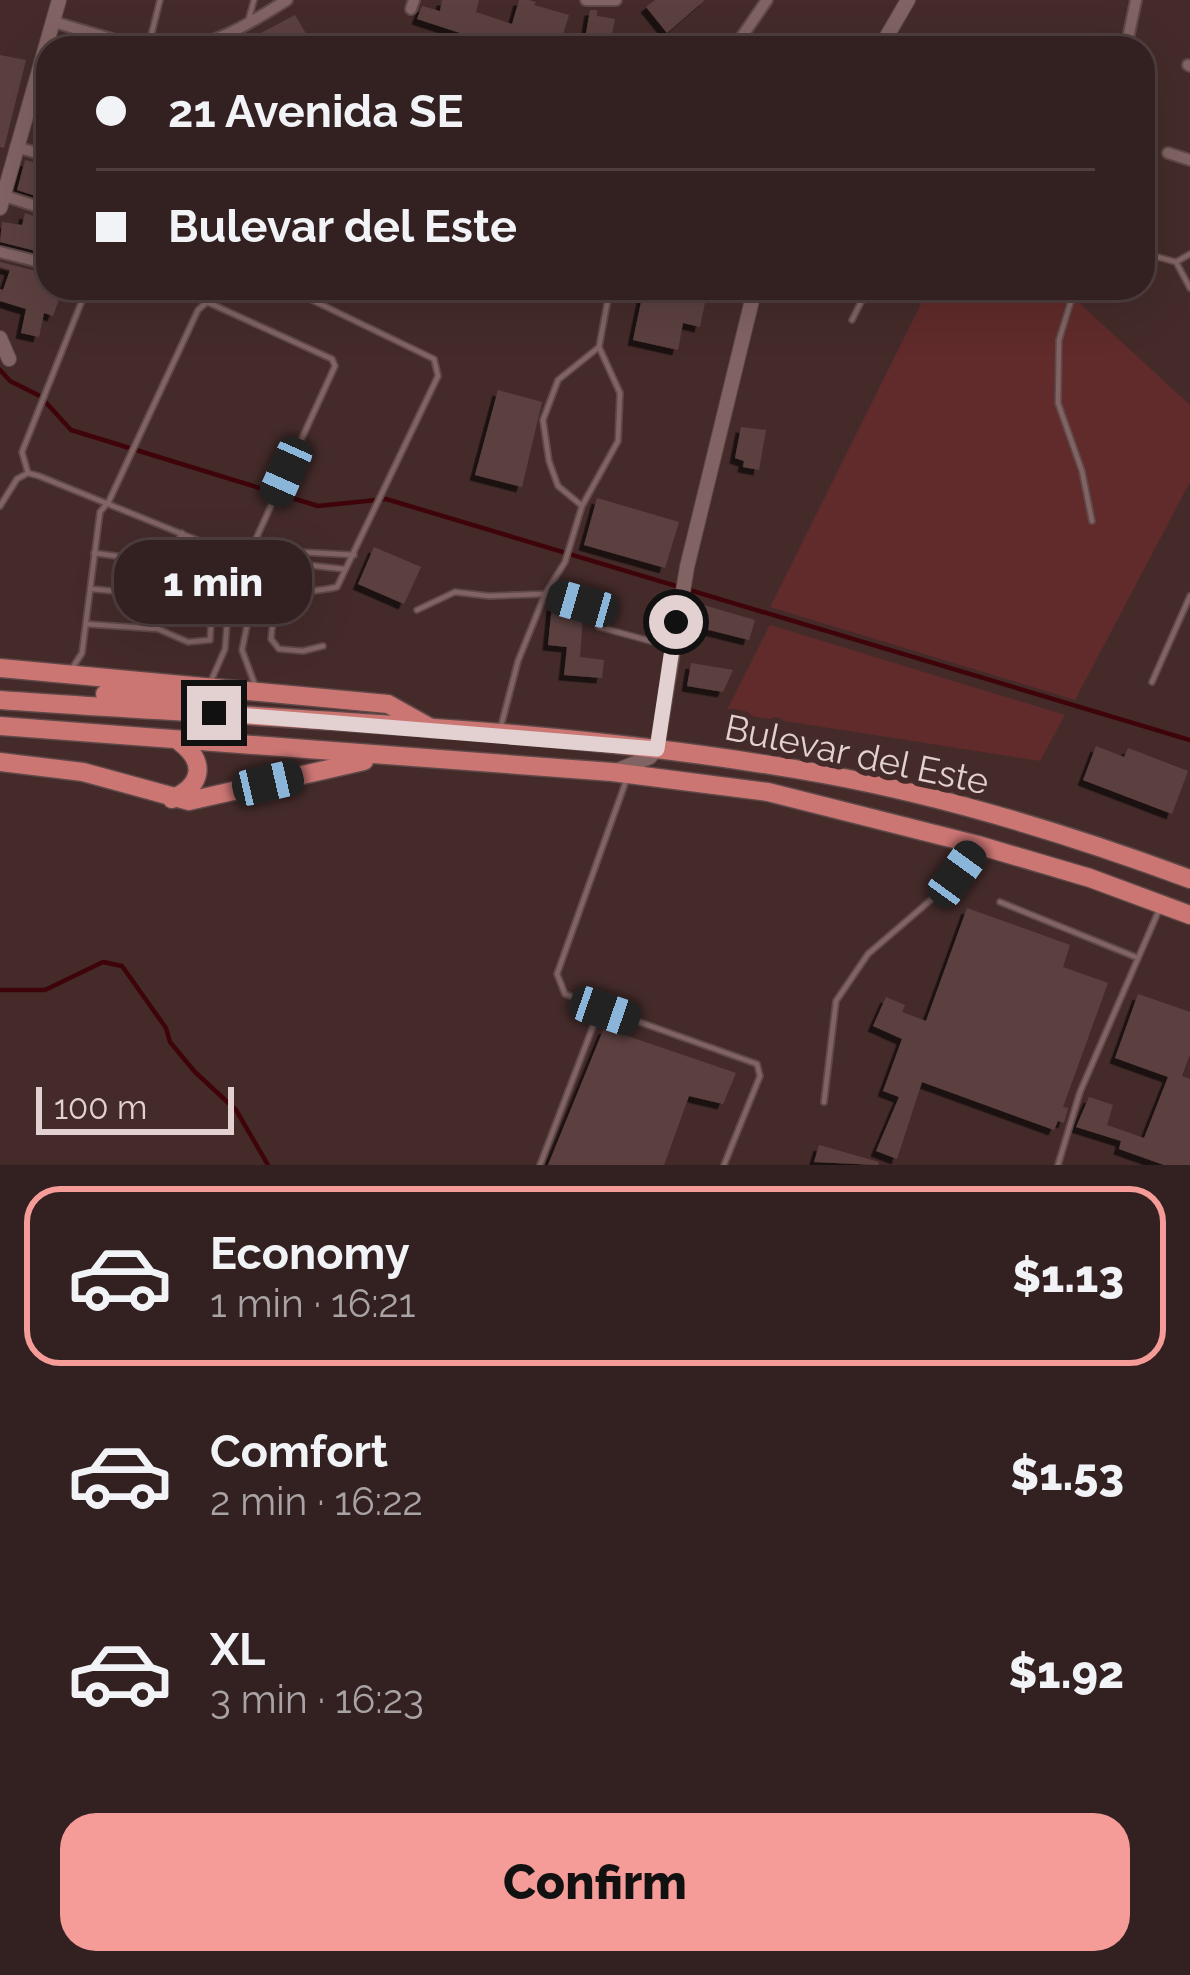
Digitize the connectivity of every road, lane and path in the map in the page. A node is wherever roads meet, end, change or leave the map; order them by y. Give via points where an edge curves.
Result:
1 (59, 0) edge
2 (160, 0) edge
3 (254, 0) edge
4 (287, 0) edge
5 (586, 0) edge
6 (616, 0) edge
7 (767, 0) edge
8 (908, 0) edge
9 (1136, 0) edge
10 (54, 22) junction
11 (247, 24) junction
12 (50, 36) edge
13 (103, 36) edge
14 (149, 36) edge
15 (217, 36) edge
16 (742, 36) edge
17 (887, 36) edge
18 (1128, 36) edge
19 (36, 83) edge
20 (32, 96) junction
21 (36, 98) edge
22 (16, 147) junction
23 (36, 153) edge
24 (1168, 153) dead end
25 (1190, 160) edge
26 (1, 202) edge
27 (36, 207) edge
28 (0, 252) edge
29 (1190, 254) edge
30 (1155, 256) edge
31 (36, 262) edge
32 (1176, 262) junction
33 (1190, 288) edge
34 (82, 300) edge
35 (312, 300) edge
36 (608, 300) edge
37 (752, 300) edge
38 (862, 300) edge
39 (1071, 300) edge
40 (852, 320) dead end
41 (599, 347) junction
42 (28, 473) junction
43 (109, 501) junction
44 (0, 506) edge
45 (582, 506) junction
46 (1092, 521) dead end
47 (182, 533) junction
48 (254, 543) junction
49 (263, 550) junction
50 (93, 553) junction
51 (229, 553) junction
52 (354, 555) junction
53 (168, 563) junction
54 (265, 568) junction
55 (344, 569) junction
56 (231, 571) junction
57 (257, 577) junction
58 (89, 588) junction
59 (545, 594) junction
60 (158, 595) junction
61 (1190, 596) edge
62 (417, 610) dead end
63 (86, 624) junction
64 (158, 628) junction
65 (323, 646) dead end
66 (672, 647) junction
67 (0, 668) edge
68 (68, 674) junction
69 (1152, 682) dead end
70 (206, 688) junction
71 (259, 690) junction
72 (6, 700) edge
73 (47, 703) junction
74 (317, 722) junction
75 (5, 726) edge
76 (435, 730) junction
77 (498, 736) junction
78 (137, 738) junction
79 (179, 741) junction
80 (657, 749) junction
81 (388, 756) junction
82 (0, 762) edge
83 (621, 773) junction
84 (172, 799) junction
85 (978, 845) junction
86 (1190, 879) edge
87 (1000, 902) dead end
88 (1162, 904) junction
89 (1190, 915) edge
90 (1138, 958) junction
91 (600, 1008) junction
92 (824, 1102) dead end
93 (540, 1165) edge
94 (724, 1165) edge
95 (1058, 1165) edge

1 - 10 street
2 - 14 lane
3 - 11 lane
4 - 11 street
5 - 6 street
7 - 16 street
8 - 17 street
9 - 18 street
10 - 12 street
10 - 13 street
11 - 15 street
19 - 20 street
20 - 21 street
20 - 22 street
22 - 23 street
22 - 26 street
24 - 25 street
26 - 27 street
28 - 31 street
29 - 32 lane
30 - 32 lane
32 - 33 lane
34 - 42 lane via 22,452
35 - 52 lane via 434,358 438,368
36 - 41 lane
37 - 66 street
38 - 40 lane
39 - 46 lane via 1059,340 1058,403
41 - 45 lane via 620,393 618,441
41 - 45 lane via 558,380 542,420 558,486
42 - 43 lane
42 - 44 lane
43 - 47 lane
43 - 48 lane via 198,310 215,304 334,366
43 - 50 lane
45 - 59 lane via 565,562
47 - 51 lane
47 - 53 lane
48 - 49 lane
48 - 51 lane
49 - 52 lane
49 - 54 lane
50 - 53 lane
50 - 58 lane
51 - 56 lane
52 - 55 lane
53 - 60 lane
53 - 64 lane via 214,576 213,626 210,640 188,642
54 - 55 lane
54 - 57 lane
55 - 65 lane via 337,587 286,594 273,618 279,649
56 - 57 lane
56 - 70 lane via 225,649
57 - 71 lane via 242,650
58 - 60 lane
58 - 63 lane
59 - 62 lane via 455,592
59 - 66 lane via 582,604 598,626
59 - 77 lane
60 - 64 lane
61 - 69 lane
63 - 64 lane
63 - 68 lane via 82,653
66 - 80 street
67 - 68 highway
68 - 70 highway
70 - 71 highway
70 - 73 highway via 183,698 60,692
71 - 76 highway via 388,704
72 - 73 highway, Bulevar del Este
73 - 74 highway, Bulevar del Este
74 - 76 highway, Bulevar del Este
74 - 78 highway via 151,719
75 - 78 highway, Bulevar del Este
76 - 77 highway, Bulevar del Este
77 - 80 highway, Bulevar del Este
78 - 79 highway, Bulevar del Este
79 - 81 highway, Bulevar del Este
79 - 84 highway via 200,770
80 - 83 street
80 - 86 highway, Bulevar del Este via 957,804
81 - 83 highway, Bulevar del Este
81 - 84 highway
82 - 84 highway via 83,772
83 - 85 highway, Bulevar del Este via 769,792
83 - 91 lane via 557,974 565,994
85 - 88 highway, Bulevar del Este
85 - 92 lane via 947,886 868,953 836,1001
87 - 90 lane
88 - 89 highway, Bulevar del Este
88 - 90 lane
90 - 95 lane
91 - 93 lane
91 - 94 lane via 757,1064 760,1076

